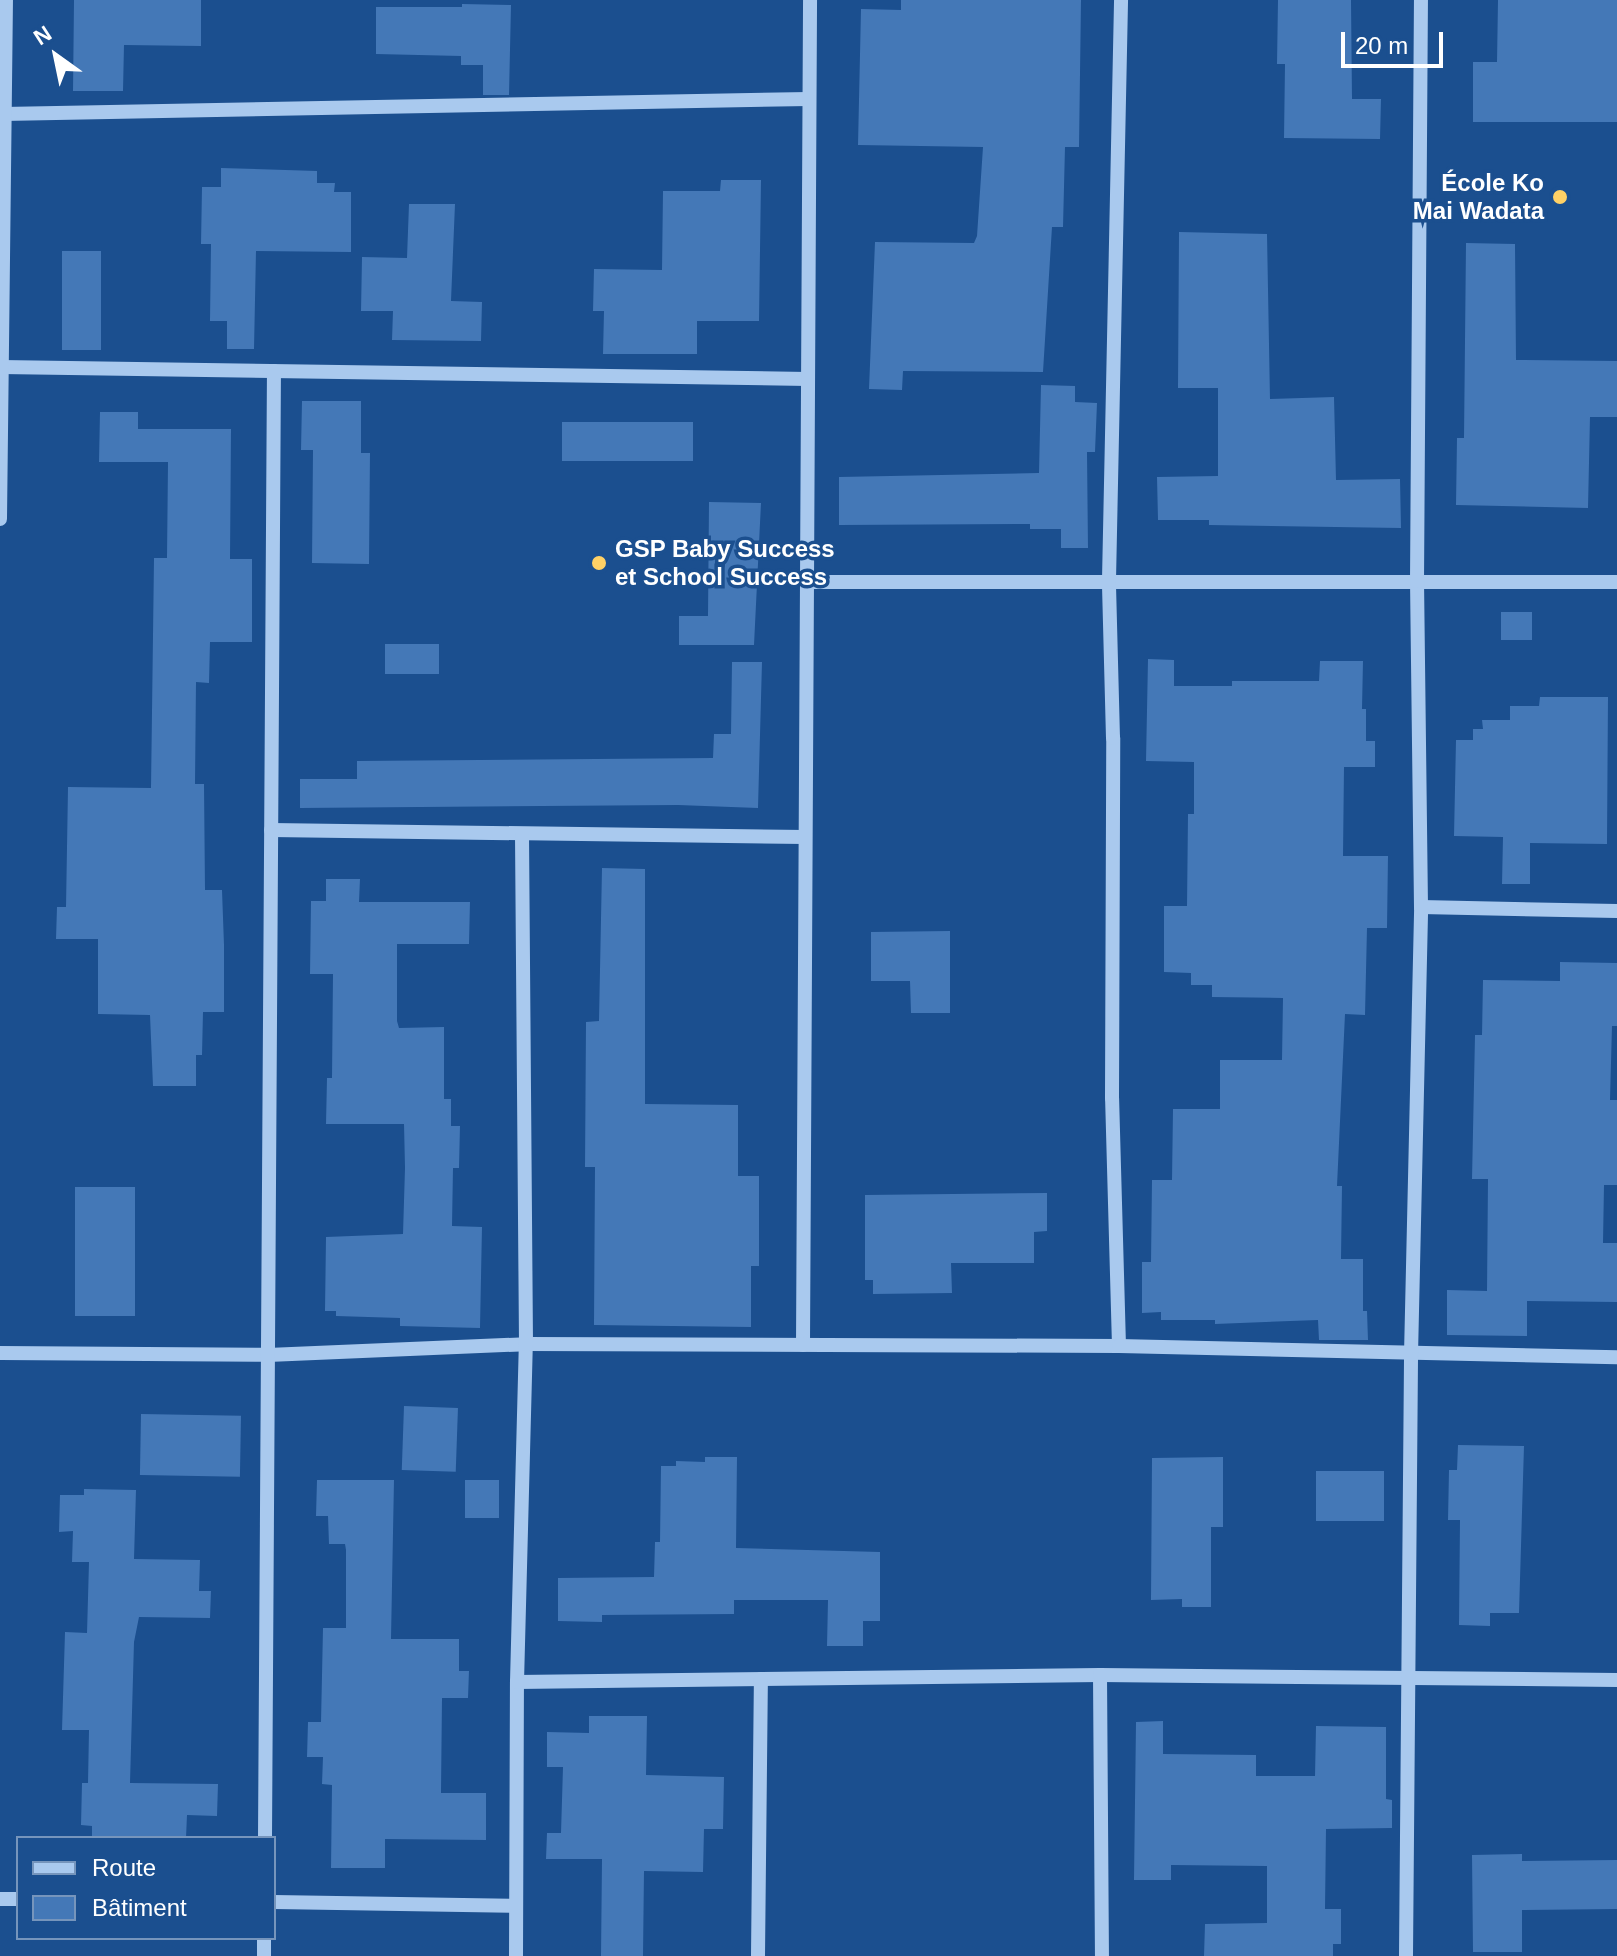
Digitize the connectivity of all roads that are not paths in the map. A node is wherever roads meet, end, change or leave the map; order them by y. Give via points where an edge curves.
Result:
1 (6, 0) edge
2 (810, 0) edge
3 (1121, 0) edge
4 (1421, 0) edge
5 (809, 99) junction
6 (3, 114) junction
7 (1, 367) edge
8 (274, 371) junction
9 (808, 379) junction
10 (0, 519) edge
11 (1109, 580) junction
12 (1417, 581) junction
13 (807, 582) junction
14 (1617, 582) edge
15 (271, 830) junction
16 (522, 836) junction
17 (805, 837) junction
18 (1421, 907) junction
19 (1617, 911) edge
20 (526, 1344) junction
21 (803, 1345) junction
22 (1119, 1346) junction
23 (0, 1353) edge
24 (268, 1355) junction
25 (1411, 1355) junction
26 (1617, 1357) edge
27 (1100, 1675) junction
28 (761, 1679) junction
29 (1409, 1679) junction
30 (1617, 1680) edge
31 (517, 1682) junction
32 (265, 1836) edge
33 (276, 1902) edge
34 (516, 1906) junction
35 (516, 1956) edge
36 (758, 1956) edge
37 (1102, 1956) edge
38 (1406, 1956) edge

1 - 6 street
2 - 5 street
3 - 11 street
4 - 12 street
5 - 6 street
5 - 9 street
6 - 7 street
7 - 8 street
7 - 10 street
8 - 9 street
8 - 15 street
9 - 13 street
11 - 12 street
11 - 13 street
11 - 22 street
12 - 14 street
12 - 18 street
13 - 17 street
15 - 16 street
15 - 24 street
16 - 17 street
16 - 20 street
17 - 21 street
18 - 19 street
18 - 25 street
20 - 21 street
20 - 24 street
20 - 31 street
21 - 22 street
22 - 25 street
23 - 24 street
24 - 32 street
25 - 26 street
25 - 29 street
27 - 28 street
27 - 29 street
27 - 37 street
28 - 31 street
28 - 36 street
29 - 30 street
29 - 38 street
31 - 34 street
33 - 34 street
34 - 35 street

